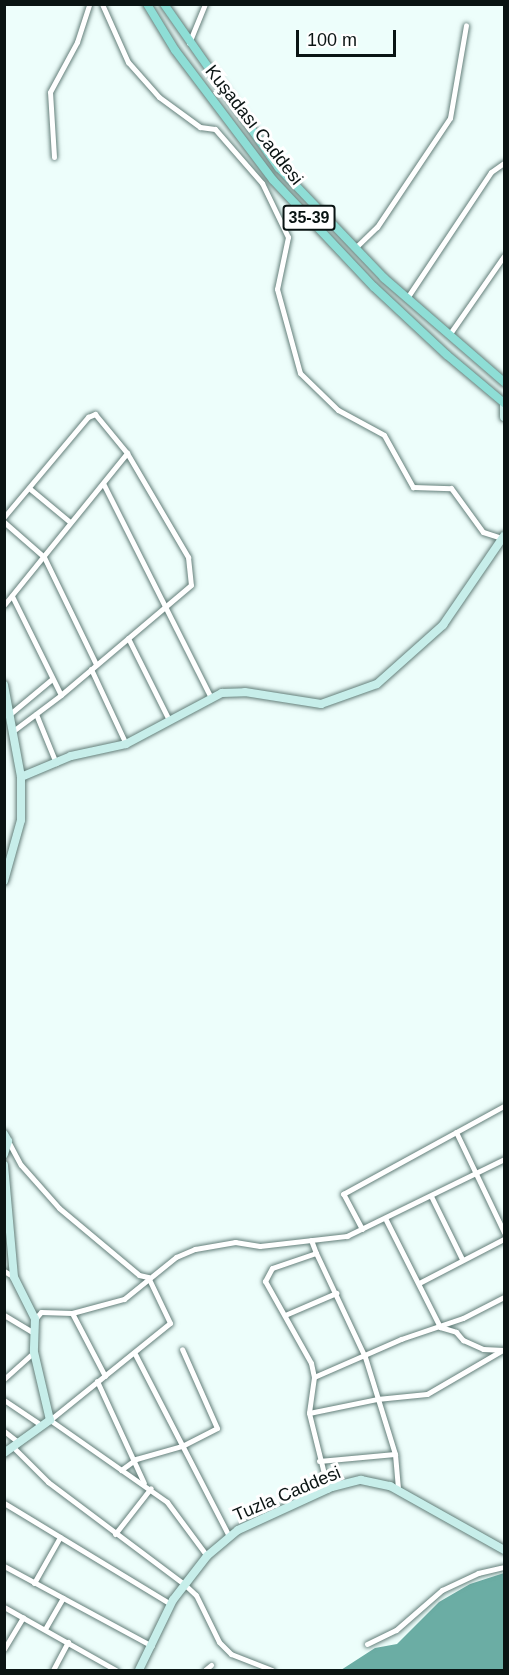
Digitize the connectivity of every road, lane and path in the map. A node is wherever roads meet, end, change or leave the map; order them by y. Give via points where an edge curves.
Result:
1 (88, 4) edge
2 (102, 4) edge
3 (147, 4) edge
4 (164, 4) edge
5 (205, 4) edge
6 (466, 25) dead end
7 (189, 45) junction
8 (54, 157) dead end
9 (504, 163) edge
10 (355, 248) junction
11 (504, 256) edge
12 (407, 298) junction
13 (449, 335) junction
14 (504, 382) edge
15 (504, 404) edge
16 (504, 417) edge
17 (127, 453) junction
18 (104, 485) junction
19 (29, 488) junction
20 (4, 520) edge
21 (70, 522) junction
22 (503, 537) edge
23 (44, 557) junction
24 (12, 596) junction
25 (4, 604) edge
26 (165, 607) junction
27 (128, 638) junction
28 (93, 667) junction
29 (52, 679) junction
30 (4, 685) edge
31 (61, 695) junction
32 (211, 698) junction
33 (10, 714) junction
34 (36, 714) junction
35 (169, 720) junction
36 (13, 731) junction
37 (126, 744) junction
38 (57, 763) junction
39 (21, 777) junction
40 (4, 881) edge
41 (504, 1106) edge
42 (456, 1132) junction
43 (6, 1138) edge
44 (4, 1154) edge
45 (504, 1159) edge
46 (4, 1165) edge
47 (475, 1174) junction
48 (431, 1197) junction
49 (6, 1214) edge
50 (386, 1220) junction
51 (362, 1229) junction
52 (504, 1232) edge
53 (504, 1239) edge
54 (311, 1240) junction
55 (316, 1253) junction
56 (462, 1259) junction
57 (4, 1271) edge
58 (14, 1277) junction
59 (148, 1277) junction
60 (419, 1283) junction
61 (336, 1293) junction
62 (504, 1297) edge
63 (72, 1313) junction
64 (4, 1315) edge
65 (285, 1315) junction
66 (35, 1319) junction
67 (440, 1327) junction
68 (32, 1332) junction
69 (182, 1349) dead end
70 (503, 1351) edge
71 (34, 1352) junction
72 (135, 1354) junction
73 (365, 1357) junction
74 (105, 1376) junction
75 (314, 1377) junction
76 (4, 1379) edge
77 (97, 1381) junction
78 (377, 1399) junction
79 (4, 1400) edge
80 (309, 1413) junction
81 (50, 1420) junction
82 (41, 1425) junction
83 (4, 1431) edge
84 (15, 1444) junction
85 (182, 1446) junction
86 (4, 1453) edge
87 (395, 1454) junction
88 (136, 1459) junction
89 (319, 1461) junction
90 (121, 1470) junction
91 (144, 1483) junction
92 (151, 1488) junction
93 (398, 1489) junction
94 (328, 1490) junction
95 (4, 1503) edge
96 (115, 1534) junction
97 (229, 1536) junction
98 (60, 1537) junction
99 (504, 1550) edge
100 (207, 1556) junction
101 (4, 1566) edge
102 (504, 1567) edge
103 (34, 1583) junction
104 (184, 1584) junction
105 (63, 1598) junction
106 (171, 1604) junction
107 (4, 1607) edge
108 (23, 1617) junction
109 (45, 1629) junction
110 (68, 1642) junction
111 (367, 1644) dead end
112 (152, 1646) junction
113 (4, 1649) edge
114 (212, 1665) dead end
115 (53, 1671) edge
116 (116, 1671) edge
117 (139, 1671) edge
118 (205, 1671) edge
119 (272, 1671) edge

1 - 8 street via 77,42 50,93
2 - 22 street via 128,62 159,97 200,127 215,129 262,183 288,237 277,289 300,374 338,410 384,435 413,487 451,488 483,532
3 - 15 main road, Kuşadası Caddesi / 35-39 via 175,50 273,180 374,287
4 - 7 main road, Kuşadası Caddesi / 35-39
5 - 7 street
6 - 10 street via 450,118 377,227
7 - 10 main road, Kuşadası Caddesi / 35-39 via 279,168
9 - 12 street via 491,172
10 - 12 main road, Kuşadası Caddesi / 35-39
11 - 13 street
12 - 13 main road, Kuşadası Caddesi / 35-39
13 - 14 main road, Kuşadası Caddesi / 35-39
15 - 16 street
17 - 18 street
17 - 19 street via 101,417 92,414
17 - 26 street via 188,557 194,580
18 - 21 street
18 - 26 street
19 - 20 street
19 - 21 street
20 - 23 street
21 - 23 street
22 - 32 street via 443,625 377,684 321,704 245,692
23 - 24 street
23 - 28 street
24 - 25 street
24 - 29 street
26 - 27 street
26 - 32 street
27 - 28 street
27 - 35 street
28 - 31 street
28 - 37 street
29 - 31 street
29 - 33 street
30 - 33 street
31 - 34 street
32 - 35 street
33 - 36 street
34 - 36 street
34 - 38 street
35 - 37 street
36 - 39 street
37 - 38 street
38 - 39 street
39 - 40 street via 21,820
41 - 42 street
42 - 47 street
42 - 51 street via 343,1194
43 - 44 street
43 - 59 street via 21,1165 59,1208 139,1275
45 - 47 street
46 - 49 street
47 - 48 street
47 - 52 street
48 - 50 street
48 - 56 street
49 - 58 street
50 - 51 street
50 - 60 street
51 - 54 street via 333,1239
53 - 56 street
54 - 55 street
54 - 59 street via 260,1246 235,1242 195,1250 176,1257
55 - 61 street
55 - 65 street via 272,1268 265,1275 267,1286
56 - 60 street
57 - 58 street
58 - 66 street
59 - 63 street via 124,1299
59 - 72 street via 170,1323
60 - 67 street
61 - 65 street
61 - 73 street
62 - 67 street
63 - 66 street via 41,1312
63 - 74 street
64 - 68 street
65 - 75 street via 311,1363
66 - 68 street
67 - 70 street via 483,1349
67 - 73 street
68 - 71 street
69 - 85 street via 218,1426
70 - 78 street via 427,1394
71 - 76 street
71 - 81 street
72 - 74 street
72 - 85 street
73 - 75 street
73 - 78 street
74 - 77 street
75 - 80 street
77 - 81 street
77 - 88 street
78 - 80 street
78 - 87 street
79 - 82 street
80 - 89 street
81 - 82 street
81 - 90 street
82 - 84 street
83 - 84 street
84 - 86 street
84 - 96 street via 48,1482
85 - 88 street
85 - 97 street
87 - 89 street
87 - 93 street
88 - 90 street
88 - 91 street
89 - 94 street
90 - 91 street
91 - 92 street
92 - 96 street
92 - 100 street via 167,1502
93 - 94 street, Tuzla Caddesi via 361,1480
93 - 99 street, Tuzla Caddesi
94 - 97 street, Tuzla Caddesi
95 - 98 street
96 - 104 street
97 - 100 street, Tuzla Caddesi
98 - 103 street
98 - 106 street
100 - 104 street, Tuzla Caddesi
101 - 103 street
102 - 111 street via 456,1582 422,1604 396,1630
103 - 105 street
104 - 106 street, Tuzla Caddesi
104 - 119 street via 196,1595 219,1642 231,1654
105 - 109 street
105 - 112 street
106 - 112 street, Tuzla Caddesi
107 - 108 street
108 - 109 street
108 - 113 street
109 - 110 street
110 - 115 street
110 - 116 street
112 - 117 street, Tuzla Caddesi
114 - 118 street

